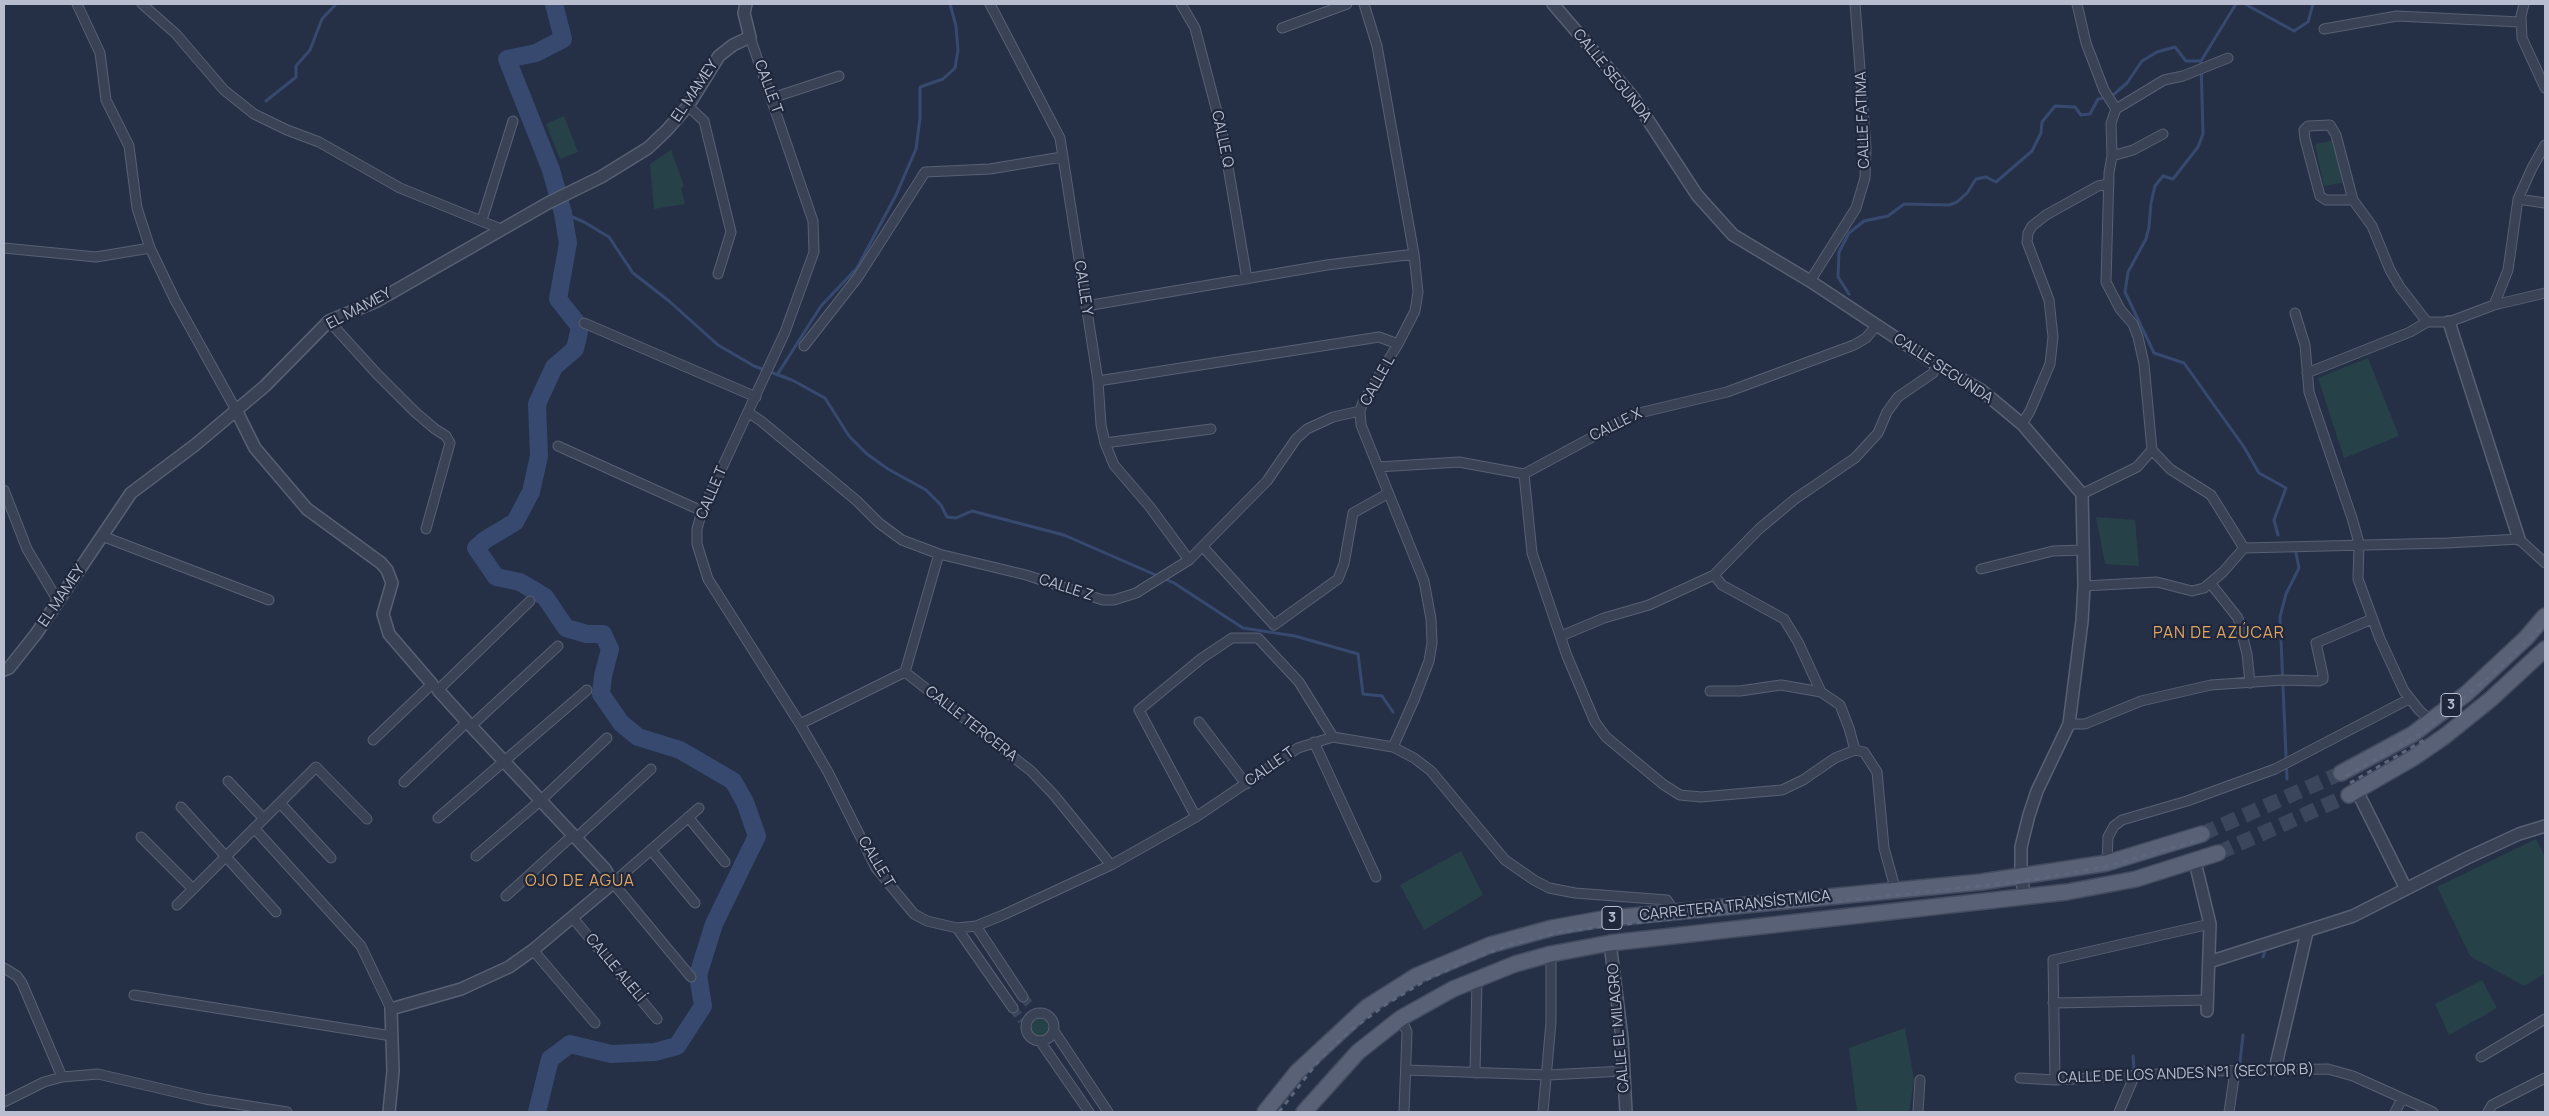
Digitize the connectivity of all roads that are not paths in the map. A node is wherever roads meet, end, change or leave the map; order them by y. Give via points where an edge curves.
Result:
1 (77, 4) edge
2 (142, 4) edge
3 (746, 4) edge
4 (990, 4) edge
5 (1181, 4) edge
6 (1347, 4) edge
7 (1364, 4) edge
8 (1553, 4) edge
9 (1855, 4) edge
10 (2077, 4) edge
11 (2524, 4) edge
12 (2520, 22) junction
13 (1282, 28) dead end
14 (2324, 28) dead end
15 (750, 37) junction
16 (2228, 58) dead end
17 (839, 76) dead end
18 (2545, 88) edge
19 (772, 98) junction
20 (688, 106) junction
21 (2116, 109) junction
22 (513, 120) dead end
23 (2163, 134) dead end
24 (2545, 145) edge
25 (1062, 156) junction
26 (2112, 156) junction
27 (2109, 184) junction
28 (2353, 200) junction
29 (2518, 200) junction
30 (2545, 203) edge
31 (482, 220) junction
32 (501, 229) junction
33 (4, 248) edge
34 (150, 248) junction
35 (1414, 254) junction
36 (718, 274) dead end
37 (1246, 279) junction
38 (1810, 281) junction
39 (2545, 293) edge
40 (2494, 305) junction
41 (1086, 306) junction
42 (2295, 313) dead end
43 (329, 321) junction
44 (2426, 322) junction
45 (2449, 322) junction
46 (584, 323) dead end
47 (1876, 326) junction
48 (1398, 344) junction
49 (804, 346) dead end
50 (1937, 365) junction
51 (2308, 374) junction
52 (1098, 381) junction
53 (756, 397) junction
54 (236, 410) junction
55 (1360, 412) junction
56 (749, 413) junction
57 (2022, 424) junction
58 (1211, 428) dead end
59 (1105, 443) junction
60 (558, 446) dead end
61 (2152, 450) junction
62 (1378, 467) junction
63 (1524, 474) junction
64 (4, 490) edge
65 (1388, 494) junction
66 (2082, 494) junction
67 (702, 511) junction
68 (426, 529) dead end
69 (102, 536) junction
70 (2519, 539) junction
71 (2358, 543) junction
72 (1203, 547) junction
73 (2244, 548) junction
74 (2083, 550) junction
75 (939, 554) junction
76 (1189, 560) junction
77 (2545, 563) edge
78 (1981, 569) dead end
79 (1714, 575) junction
80 (2210, 584) junction
81 (2084, 586) junction
82 (269, 600) dead end
83 (58, 601) junction
84 (530, 602) dead end
85 (2545, 616) edge
86 (2372, 619) junction
87 (1561, 636) junction
88 (558, 646) dead end
89 (2545, 649) edge
90 (4, 670) edge
91 (905, 672) junction
92 (2250, 682) junction
93 (435, 687) junction
94 (587, 690) dead end
95 (1710, 691) dead end
96 (1822, 692) junction
97 (2409, 699) junction
98 (2431, 721) junction
99 (1199, 722) dead end
100 (469, 724) junction
101 (800, 724) junction
102 (2069, 724) junction
103 (1333, 737) junction
104 (607, 738) dead end
105 (373, 740) dead end
106 (1314, 742) junction
107 (1393, 747) junction
108 (1855, 750) junction
109 (504, 763) junction
110 (651, 769) dead end
111 (2341, 773) tunnel mouth
112 (228, 781) dead end
113 (404, 782) dead end
114 (1246, 784) junction
115 (2353, 793) joint
116 (540, 801) junction
117 (280, 803) junction
118 (181, 807) dead end
119 (699, 808) dead end
120 (688, 817) junction
121 (1196, 817) junction
122 (367, 818) dead end
123 (438, 818) dead end
124 (264, 819) junction
125 (254, 828) junction
126 (2544, 830) edge
127 (2202, 834) tunnel mouth
128 (574, 836) junction
129 (141, 837) dead end
130 (651, 850) junction
131 (2218, 853) tunnel mouth
132 (227, 856) junction
133 (476, 856) dead end
134 (331, 858) dead end
135 (725, 862) dead end
136 (2195, 862) junction
137 (2107, 863) junction
138 (1111, 866) junction
139 (2021, 876) junction
140 (1376, 877) dead end
141 (614, 883) junction
142 (193, 889) junction
143 (2406, 889) junction
144 (1896, 891) junction
145 (506, 896) dead end
146 (2025, 898) junction
147 (695, 903) dead end
148 (178, 905) dead end
149 (276, 912) dead end
150 (1674, 912) junction
151 (572, 917) junction
152 (2210, 924) junction
153 (976, 926) junction
154 (957, 928) junction
155 (2307, 932) junction
156 (1610, 943) junction
157 (533, 950) junction
158 (1551, 954) junction
159 (997, 958) junction
160 (2209, 962) junction
161 (983, 966) junction
162 (4, 968) edge
163 (691, 977) dead end
164 (1477, 979) junction
165 (134, 995) dead end
166 (1023, 997) tunnel mouth
167 (2054, 1003) junction
168 (2208, 1006) joint
169 (1032, 1007) tunnel mouth
170 (1013, 1008) tunnel mouth
171 (390, 1010) junction
172 (1043, 1013) junction
173 (1401, 1018) junction
174 (658, 1019) dead end
175 (2545, 1019) edge
176 (595, 1023) dead end
177 (1054, 1031) junction
178 (392, 1036) junction
179 (1040, 1041) junction
180 (2481, 1057) dead end
181 (2275, 1069) junction
182 (1406, 1070) junction
183 (1624, 1071) junction
184 (2235, 1071) junction
185 (1475, 1073) junction
186 (1548, 1075) junction
187 (62, 1077) junction
188 (2134, 1077) junction
189 (2020, 1078) dead end
190 (2545, 1078) edge
191 (1920, 1080) dead end
192 (2055, 1080) junction
193 (2402, 1098) junction
194 (4, 1102) edge
195 (287, 1112) edge
196 (388, 1112) edge
197 (1089, 1112) edge
198 (1108, 1112) edge
199 (1265, 1112) edge
200 (1304, 1112) edge
201 (1404, 1112) edge
202 (1543, 1112) edge
203 (1626, 1112) edge
204 (1918, 1112) edge
205 (2119, 1112) edge
206 (2229, 1112) edge
207 (2395, 1112) edge
208 (2433, 1112) edge
209 (2488, 1112) edge

1 - 34 street via 100,53 106,100 129,146 137,208
2 - 31 street via 176,34 228,94 254,114 319,142 436,205
3 - 15 street, CALLE T via 744,13
4 - 25 street, CALLE Y via 1060,138
5 - 37 street, CALLE Q via 1195,28 1222,132
6 - 13 street
7 - 35 street, CALLE L via 1377,46
8 - 38 street, CALLE SEGUNDA via 1633,97 1712,214 1733,235
9 - 38 street, CALLE FATIMA via 1866,148 1865,178 1856,208
10 - 21 street via 2086,44 2104,90
11 - 12 street
12 - 14 street via 2397,16
12 - 18 street via 2522,38
15 - 19 street, CALLE T
15 - 20 street, EL MAMEY via 719,56
16 - 21 street via 2195,72 2164,80
17 - 19 street
19 - 53 street, CALLE T via 813,221 815,237 813,261
20 - 32 street, EL MAMEY via 648,148 618,168
20 - 36 street via 704,122 731,232
21 - 26 street via 2111,124
22 - 31 street
23 - 26 street via 2133,150
24 - 29 street
25 - 41 street, CALLE Y
25 - 49 street via 990,169 925,172 858,278
26 - 27 street
27 - 57 street via 2098,186 2046,215 2032,226 2028,234 2027,242 2049,300 2054,337 2050,364
27 - 61 street via 2106,282 2138,337 2144,364
28 - 28 street via 2326,200 2320,196 2305,140 2304,130 2308,126 2330,125 2336,135
28 - 44 street via 2372,226 2400,287
29 - 30 street
29 - 40 street via 2508,270
31 - 32 street
32 - 43 street, EL MAMEY via 377,301
33 - 34 street via 96,257
34 - 54 street via 174,300
35 - 37 street
35 - 48 street, CALLE L via 1417,302
37 - 41 street
38 - 47 street, CALLE SEGUNDA
39 - 40 street
40 - 45 street
41 - 52 street, CALLE Y
42 - 51 street via 2305,345
43 - 54 street, EL MAMEY via 265,386
43 - 68 street via 377,374 450,443
44 - 45 street
44 - 51 street via 2410,332
45 - 70 street
46 - 53 street
47 - 50 street, CALLE SEGUNDA
47 - 63 street, CALLE X via 1854,346 1727,392 1635,414
48 - 52 street via 1379,337
48 - 55 street, CALLE L
50 - 57 street, CALLE SEGUNDA via 1981,390
50 - 79 street via 1933,373 1898,397 1887,412 1878,434 1855,458 1780,511
51 - 71 street via 2310,392
52 - 59 street, CALLE Y
53 - 56 street, CALLE T
54 - 69 street, EL MAMEY via 131,493
54 - 93 street via 255,448 307,509 381,562 387,570 392,583 383,614 389,634
55 - 62 street, CALLE L via 1361,424
55 - 72 street, CALLE Z via 1332,417 1307,429 1267,481
56 - 67 street, CALLE T
56 - 75 street, CALLE Z via 902,540
57 - 66 street, CALLE SEGUNDA
58 - 59 street
59 - 76 street, CALLE Y via 1114,465 1150,506
60 - 67 street
61 - 66 street via 2137,467
61 - 73 street via 2170,469 2211,494
62 - 63 street via 1459,462
62 - 65 street, CALLE L
63 - 87 street via 1532,553
64 - 83 street via 26,550
65 - 72 street via 1353,513 1344,564 1338,579 1274,625
65 - 107 street, CALLE L via 1424,581 1432,643 1429,661
66 - 74 street
67 - 101 street, CALLE T via 697,544 708,579
69 - 82 street
69 - 83 street, EL MAMEY
70 - 71 street
70 - 77 street
71 - 73 street
71 - 86 street via 2358,579
72 - 76 street, CALLE Z
73 - 80 street
74 - 78 street via 2053,550
74 - 81 street
75 - 76 street, CALLE Z via 1026,575 1103,600 1136,593
75 - 91 street
79 - 87 street via 1649,605 1604,618
79 - 96 street via 1722,585 1784,619
80 - 81 street via 2192,591 2157,582
80 - 92 street via 2238,618
81 - 102 street
83 - 90 street, EL MAMEY via 9,668
84 - 93 street
85 - 98 main road, 3 via 2466,694
86 - 92 street via 2316,643 2323,679
86 - 97 street
87 - 108 street via 1595,722 1606,737 1680,795 1701,797 1782,790 1835,758
88 - 100 street
89 - 115 main road, 3 via 2504,688 2445,736
91 - 101 street
91 - 138 street, CALLE TERCERA via 1031,771 1054,794
92 - 102 street via 2211,685 2141,701 2085,724
93 - 100 street
93 - 105 street
94 - 109 street
95 - 96 street via 1740,691 1781,685
96 - 108 street via 1840,705
97 - 98 street
97 - 137 street via 2275,769 2187,801 2122,820 2114,826 2108,838
98 - 111 main road, 3
99 - 114 street
100 - 109 street
100 - 113 street
101 - 154 street, CALLE T via 876,868 893,891 914,914 926,921
102 - 139 street via 2029,815 2021,847
103 - 106 street, CALLE T
103 - 107 street, CALLE T
103 - 121 street via 1299,682 1258,638 1232,638 1202,658 1139,710
104 - 116 street
106 - 114 street, CALLE T via 1298,748
106 - 140 street
107 - 150 street, CALLE T via 1431,771 1518,872 1549,888 1575,893 1667,900
108 - 144 street via 1864,752 1876,772 1884,848
109 - 116 street
109 - 123 street
110 - 128 street
112 - 124 street
114 - 121 street, CALLE T
115 - 143 street
116 - 128 street
116 - 133 street
117 - 122 street via 316,767
117 - 124 street
117 - 134 street
118 - 132 street
119 - 120 street
120 - 130 street
120 - 135 street
121 - 138 street, CALLE T
124 - 125 street
125 - 132 street
125 - 171 street via 361,946
126 - 143 street via 2476,854
127 - 137 main road, CARRETERA TRANSÍSTMICA / 3
128 - 141 street via 606,869
128 - 145 street
129 - 142 street
130 - 141 street
130 - 147 street
131 - 136 main road, CARRETERA TRANSÍSTMICA / 3
132 - 142 street
132 - 149 street
136 - 146 main road, CARRETERA TRANSÍSTMICA / 3 via 2136,878
136 - 152 street
137 - 139 main road, CARRETERA TRANSÍSTMICA / 3
138 - 153 street, CALLE T
139 - 144 main road, CARRETERA TRANSÍSTMICA / 3
139 - 146 street
141 - 151 street
141 - 163 street
142 - 148 street
143 - 155 street via 2353,916
144 - 150 main road, CARRETERA TRANSÍSTMICA / 3
146 - 156 main road, CARRETERA TRANSÍSTMICA / 3
150 - 199 main road, CARRETERA TRANSÍSTMICA / 3 via 1552,928 1490,945 1416,976 1366,1007 1332,1037
151 - 157 street
151 - 174 street, CALLE ALELÍ
152 - 160 street
152 - 167 street via 2053,960
153 - 154 street, CALLE T
153 - 159 street
154 - 161 street
155 - 160 street
155 - 181 street
156 - 158 main road, CARRETERA TRANSÍSTMICA / 3
156 - 183 street, CALLE EL MILAGRO
157 - 171 street via 509,967 478,982
157 - 176 street
158 - 164 main road, CARRETERA TRANSÍSTMICA / 3
158 - 186 street
159 - 161 street
159 - 166 street
160 - 168 street
161 - 170 street
162 - 187 street via 22,983
164 - 173 main road, CARRETERA TRANSÍSTMICA / 3
164 - 185 street
165 - 178 street
167 - 168 street
167 - 192 street
169 - 172 street
171 - 178 street
172 - 177 street via 1053,1020
172 - 179 street via 1030,1017 1024,1023 1028,1034
173 - 182 street via 1407,1032
173 - 200 main road, CARRETERA TRANSÍSTMICA / 3 via 1358,1052
175 - 180 street
177 - 179 street
177 - 198 street
178 - 196 street via 393,1071
179 - 197 street
181 - 184 street, CALLE DE LOS ANDES N°1 (SECTOR B)
181 - 193 street, CALLE DE LOS ANDES N°1 (SECTOR B) via 2338,1070
182 - 185 street
182 - 201 street
183 - 186 street
183 - 203 street, CALLE EL MILAGRO
184 - 188 street, CALLE DE LOS ANDES N°1 (SECTOR B)
184 - 206 street
185 - 186 street
186 - 202 street
187 - 194 street via 37,1084
187 - 195 street via 106,1075 205,1098
188 - 192 street, CALLE DE LOS ANDES N°1 (SECTOR B)
188 - 205 street
189 - 192 street, CALLE DE LOS ANDES N°1 (SECTOR B)
190 - 209 street via 2492,1105
191 - 204 street
193 - 207 street
193 - 208 street, CALLE DE LOS ANDES N°1 (SECTOR B)

